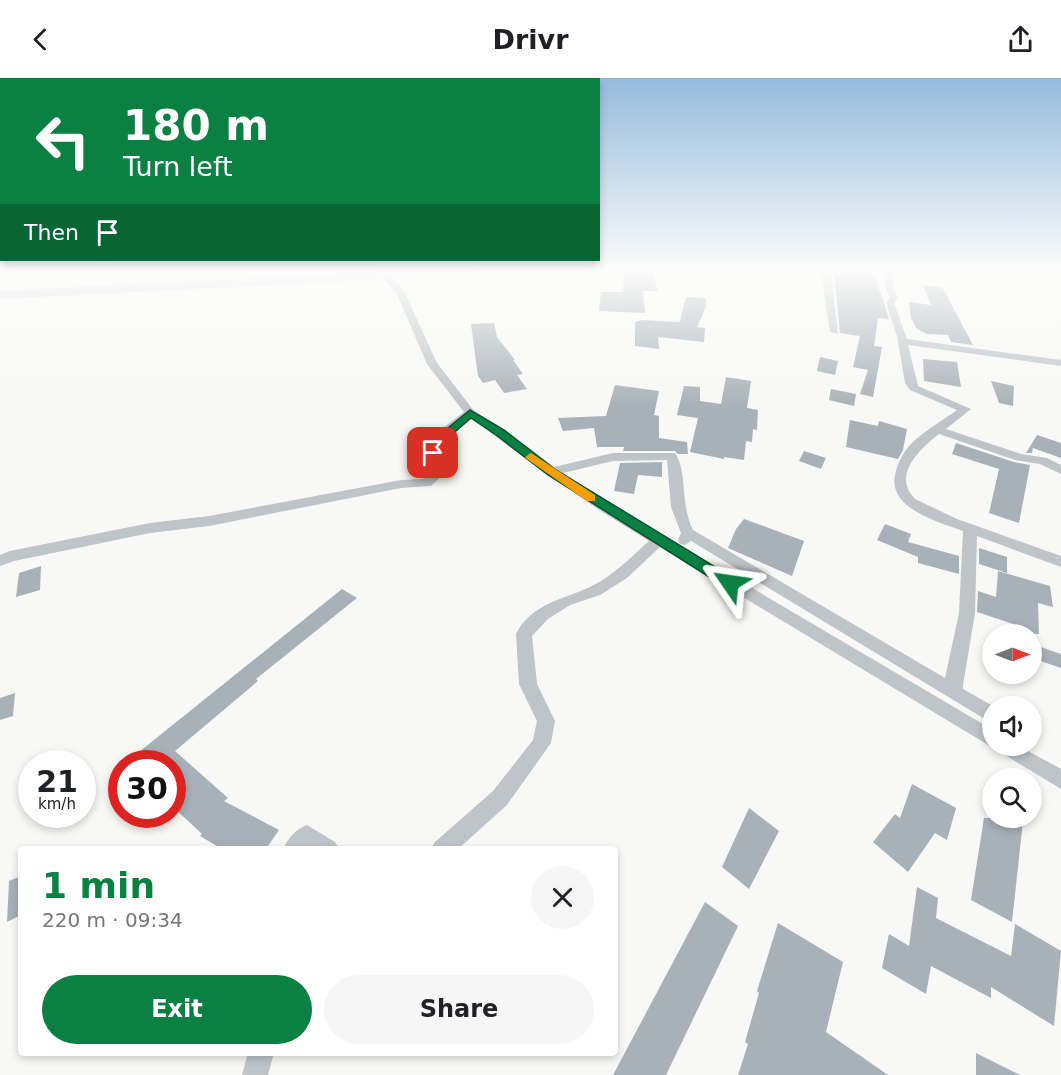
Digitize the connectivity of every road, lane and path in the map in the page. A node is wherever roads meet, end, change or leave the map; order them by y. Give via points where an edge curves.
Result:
1 (409, 315) edge
2 (833, 315) edge
3 (894, 315) edge
4 (835, 332) dead end
5 (903, 340) junction
6 (1061, 363) edge
7 (470, 413) junction
8 (938, 430) junction
9 (1061, 470) edge
10 (552, 472) junction
11 (970, 527) junction
12 (688, 533) junction
13 (660, 539) junction
14 (680, 552) junction
15 (0, 561) edge
16 (1061, 562) edge
17 (956, 693) junction
18 (982, 709) edge
19 (982, 733) edge
20 (1032, 756) edge
21 (1061, 780) edge
22 (297, 846) edge
23 (324, 846) edge
24 (445, 846) edge
25 (260, 1056) edge
26 (255, 1075) edge

1 - 7 street via 432,364
2 - 4 street
3 - 5 street
5 - 6 street
5 - 8 street via 908,377 914,388 965,409
7 - 10 street
7 - 15 street via 436,443 432,462 435,477 431,481 169,528 150,528
8 - 9 street
8 - 11 street via 913,449 903,465 903,495 910,502
10 - 12 street via 613,457 671,456 677,506
10 - 13 street
11 - 16 street
11 - 17 street via 968,604 953,684
12 - 14 street
12 - 17 street
13 - 14 street
13 - 24 street via 622,574 542,615 524,634 528,684 546,721 542,742 500,798
14 - 19 street
17 - 18 street
20 - 21 street
22 - 23 street via 307,835
25 - 26 street

